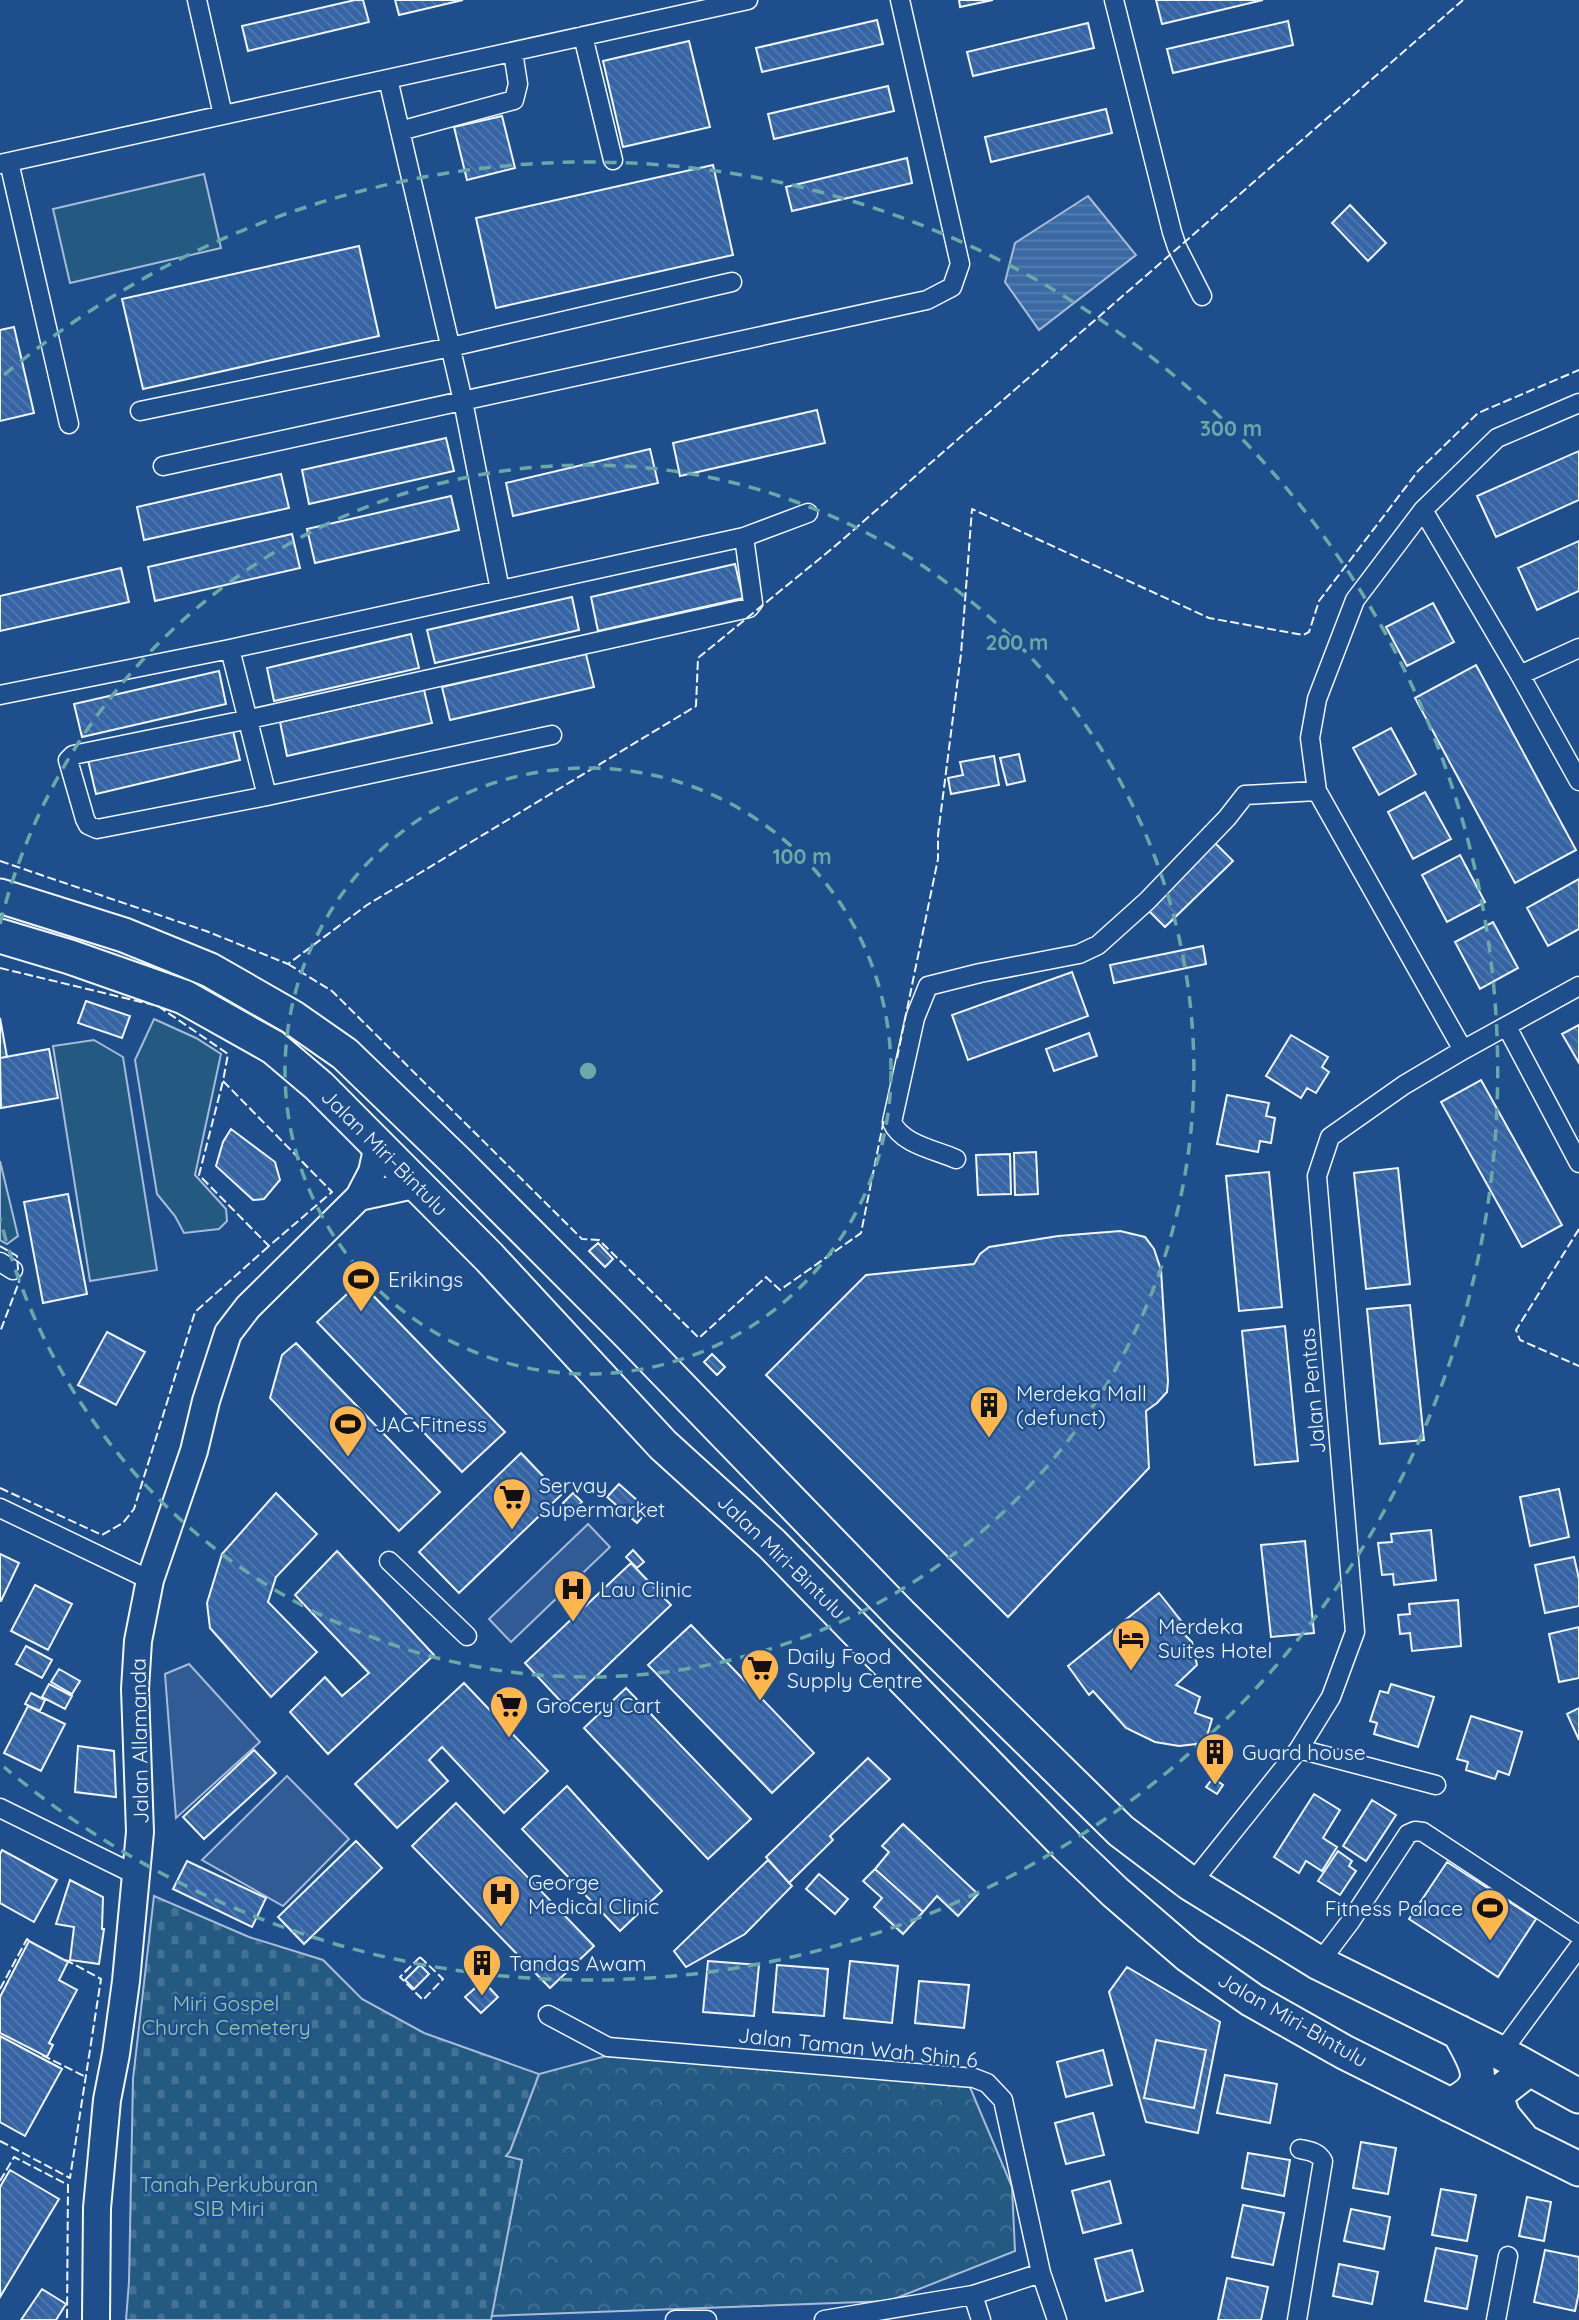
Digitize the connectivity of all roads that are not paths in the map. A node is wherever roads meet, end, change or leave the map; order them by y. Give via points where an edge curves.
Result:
1 (197, 0) edge
2 (747, 0) edge
3 (900, 0) edge
4 (1114, 0) edge
5 (583, 36) junction
6 (513, 52) junction
7 (388, 79) junction
8 (223, 115) junction
9 (400, 131) junction
10 (613, 160) dead end
11 (4, 163) edge
12 (732, 282) dead end
13 (1202, 296) dead end
14 (451, 347) junction
15 (463, 401) junction
16 (1579, 403) edge
17 (140, 411) dead end
18 (69, 424) dead end
19 (163, 466) dead end
20 (1423, 510) junction
21 (808, 513) dead end
22 (744, 537) junction
23 (500, 590) junction
24 (230, 649) junction
25 (1579, 649) edge
26 (1520, 675) junction
27 (0, 695) edge
28 (250, 719) junction
29 (552, 735) dead end
30 (1579, 781) edge
31 (1317, 791) junction
32 (267, 796) junction
33 (0, 896) edge
34 (0, 936) edge
35 (1579, 986) edge
36 (1507, 1027) junction
37 (1463, 1050) junction
38 (378, 1144) junction
39 (957, 1159) dead end
40 (1579, 1163) edge
41 (418, 1184) junction
42 (359, 1197) junction
43 (706, 1414) junction
44 (0, 1508) edge
45 (772, 1544) junction
46 (389, 1561) dead end
47 (150, 1580) junction
48 (467, 1636) dead end
49 (1299, 1749) junction
50 (1436, 1786) dead end
51 (0, 1808) edge
52 (136, 1875) junction
53 (1191, 1884) junction
54 (1579, 1936) edge
55 (1579, 1947) edge
56 (1319, 1963) junction
57 (548, 2015) dead end
58 (1459, 2032) junction
59 (1515, 2061) junction
60 (1579, 2096) edge
61 (1450, 2105) junction
62 (1526, 2143) junction
63 (1300, 2149) dead end
64 (1579, 2169) edge
65 (1508, 2256) dead end
66 (1041, 2273) junction
67 (973, 2295) junction
68 (96, 2320) edge
69 (675, 2320) edge
70 (707, 2320) edge
71 (824, 2320) edge
72 (981, 2320) edge
73 (1057, 2320) edge
74 (1297, 2320) edge
75 (1496, 2320) edge

1 - 8 street
2 - 5 street
3 - 15 street via 960,264 952,287 927,300
4 - 13 street via 1172,232
5 - 6 street
5 - 10 street
6 - 7 street
6 - 9 street via 518,84 514,100
7 - 8 street
7 - 9 street
8 - 11 street
9 - 14 street
11 - 18 street
12 - 14 street
14 - 15 street
14 - 17 street
15 - 19 street
15 - 23 street
16 - 20 street via 1497,438
20 - 26 street
20 - 31 street via 1355,600 1317,699 1310,738
21 - 22 street
22 - 23 street
22 - 28 street via 753,603 749,608
23 - 24 street
24 - 27 street
24 - 28 street
25 - 26 street
26 - 30 street
28 - 32 street
28 - 32 street via 73,755 68,760 85,819 97,829
29 - 32 street
31 - 37 street
31 - 39 street via 1245,795 1147,901 1098,946 928,986 915,1018 892,1122 903,1137
33 - 43 highway, Jalan Miri-Bintulu via 124,935 210,970 345,1054
34 - 38 highway, Jalan Miri-Bintulu via 184,997 273,1047
35 - 36 street, Jalan Pentas
36 - 37 street, Jalan Pentas
36 - 40 street
37 - 49 street, Jalan Pentas via 1330,1137 1317,1176 1355,1632 1331,1697
38 - 41 highway, Jalan Miri-Bintulu
38 - 42 street, Jalan Allamanda via 372,1172
41 - 42 street
41 - 45 highway, Jalan Miri-Bintulu via 663,1445
42 - 47 street, Jalan Allamanda via 248,1307 228,1333
43 - 45 highway via 696,1430 699,1448
43 - 53 highway, Jalan Miri-Bintulu via 901,1615 1121,1831
44 - 47 street
45 - 61 highway, Jalan Miri-Bintulu via 1067,1846 1188,1955 1252,2000
46 - 48 street
47 - 52 street, Jalan Allamanda via 136,1667 140,1832
49 - 50 street
49 - 53 street, Jalan Pentas
51 - 52 street
52 - 68 street, Jalan Allamanda via 97,2208
53 - 56 highway, Jalan Miri-Bintulu
54 - 56 street via 1415,1830
55 - 59 street
56 - 58 highway, Jalan Miri-Bintulu
57 - 66 street, Jalan Taman Wah Shin 6 via 608,2047 987,2082 1003,2100
58 - 59 highway, Jalan Miri-Bintulu
58 - 61 highway via 1479,2074 1467,2098
59 - 60 highway, Jalan Miri-Bintulu
59 - 62 highway via 1497,2099 1503,2116
61 - 62 highway, Jalan Miri-Bintulu
62 - 64 highway, Jalan Miri-Bintulu
63 - 74 street via 1315,2152 1323,2161
65 - 75 street
66 - 67 street
66 - 73 street, Jalan Taman Wah Shin 6
67 - 71 street
67 - 72 street
69 - 70 street

